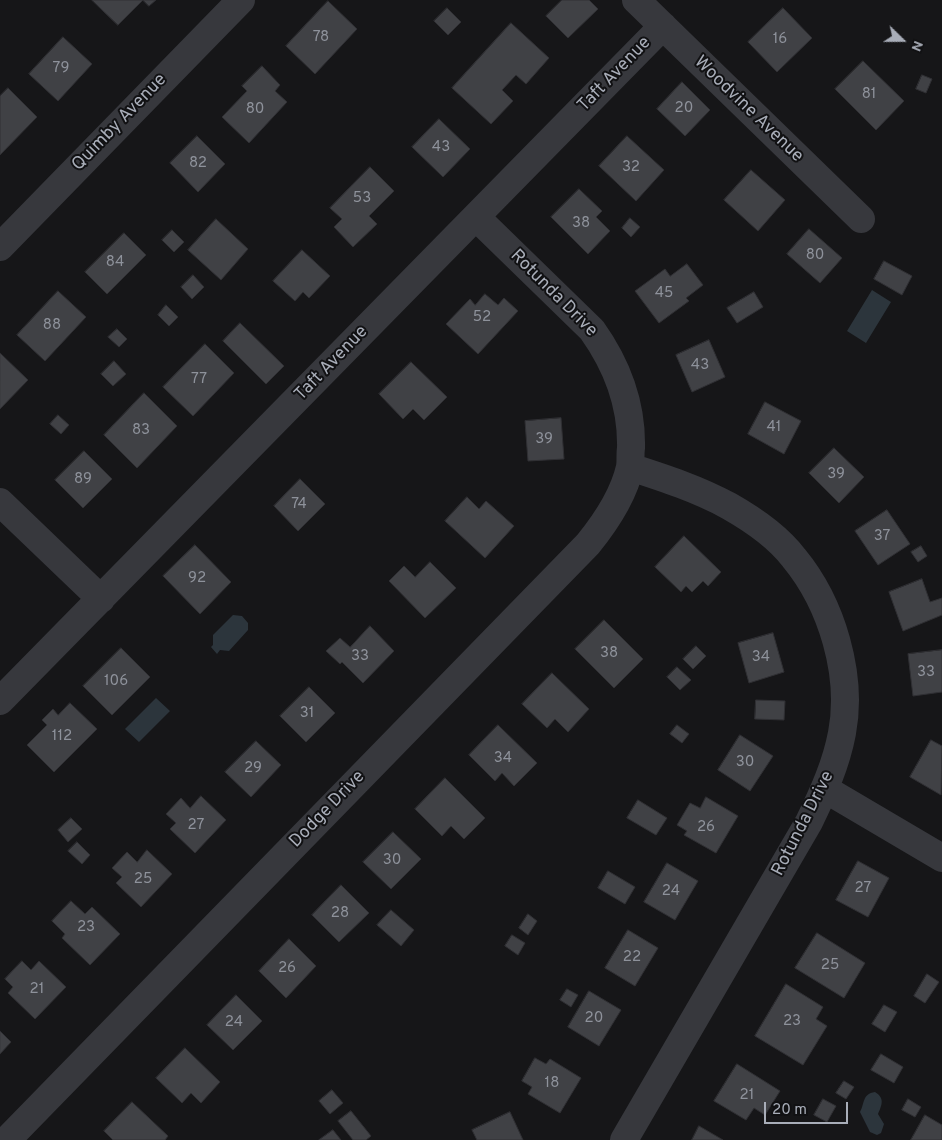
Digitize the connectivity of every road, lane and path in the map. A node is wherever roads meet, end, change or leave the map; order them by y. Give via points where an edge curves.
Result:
1 (241, 0) edge
2 (636, 0) edge
3 (663, 26) junction
4 (476, 217) junction
5 (861, 219) dead end
6 (0, 247) edge
7 (630, 467) junction
8 (0, 502) edge
9 (101, 599) junction
10 (0, 701) edge
11 (825, 789) junction
12 (942, 858) edge
13 (7, 1140) edge
14 (624, 1140) edge

1 - 6 street, Quimby Avenue
2 - 3 street, Woodvine Avenue
3 - 4 street, Taft Avenue
3 - 5 street, Woodvine Avenue
4 - 7 street, Rotunda Drive via 592,330 606,350 620,379 628,408
4 - 9 street, Taft Avenue
7 - 11 street, Rotunda Drive via 684,485 729,506 765,530 794,557 814,586 830,620 841,658 845,700 837,757
7 - 13 street, Dodge Drive via 618,497 588,544
8 - 9 street
9 - 10 street, Taft Avenue
11 - 12 street
11 - 14 street, Rotunda Drive via 809,822

